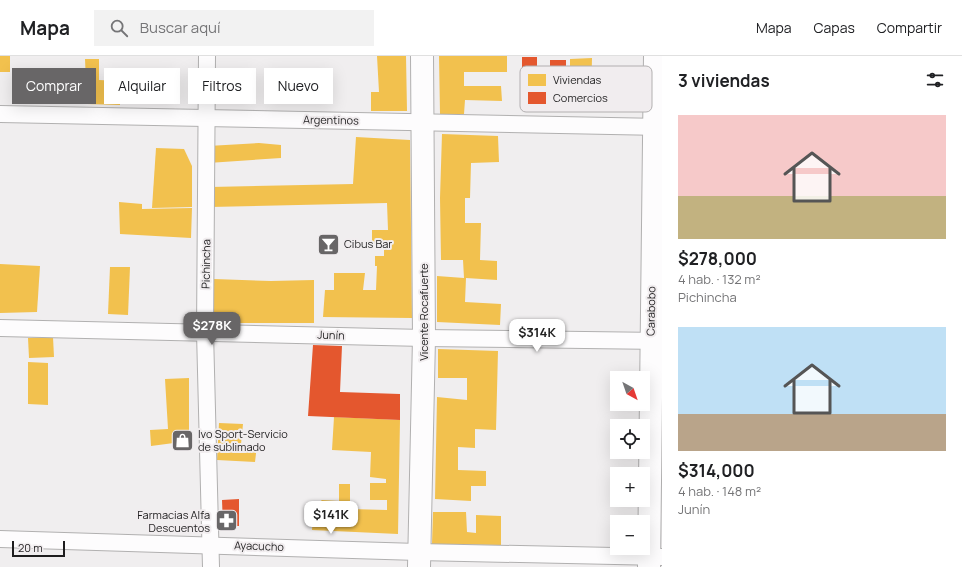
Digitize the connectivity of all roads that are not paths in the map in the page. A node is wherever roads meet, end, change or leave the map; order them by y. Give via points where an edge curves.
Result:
1 (207, 56) edge
2 (422, 56) edge
3 (655, 56) edge
4 (0, 114) edge
5 (208, 118) junction
6 (423, 122) junction
7 (658, 127) edge
8 (0, 328) edge
9 (205, 332) junction
10 (424, 338) junction
11 (656, 341) edge
12 (0, 539) edge
13 (211, 544) junction
14 (419, 559) edge
15 (653, 560) edge
16 (211, 567) edge

1 - 5 street, Pichincha
2 - 6 main road, Vicente Rocafuerte
3 - 7 main road, Carabobo
4 - 5 street, Argentinos
5 - 6 street, Argentinos
5 - 9 street, Pichincha
6 - 7 street, Argentinos
6 - 10 main road, Vicente Rocafuerte
7 - 11 main road, Carabobo
8 - 9 street, Junín
9 - 10 street, Junín
9 - 13 street, Pichincha
10 - 11 street, Junín
10 - 14 main road, Vicente Rocafuerte
11 - 15 main road, Carabobo
12 - 13 street, Ayacucho
13 - 14 street, Ayacucho
13 - 16 street, Pichincha
14 - 15 street, Ayacucho

